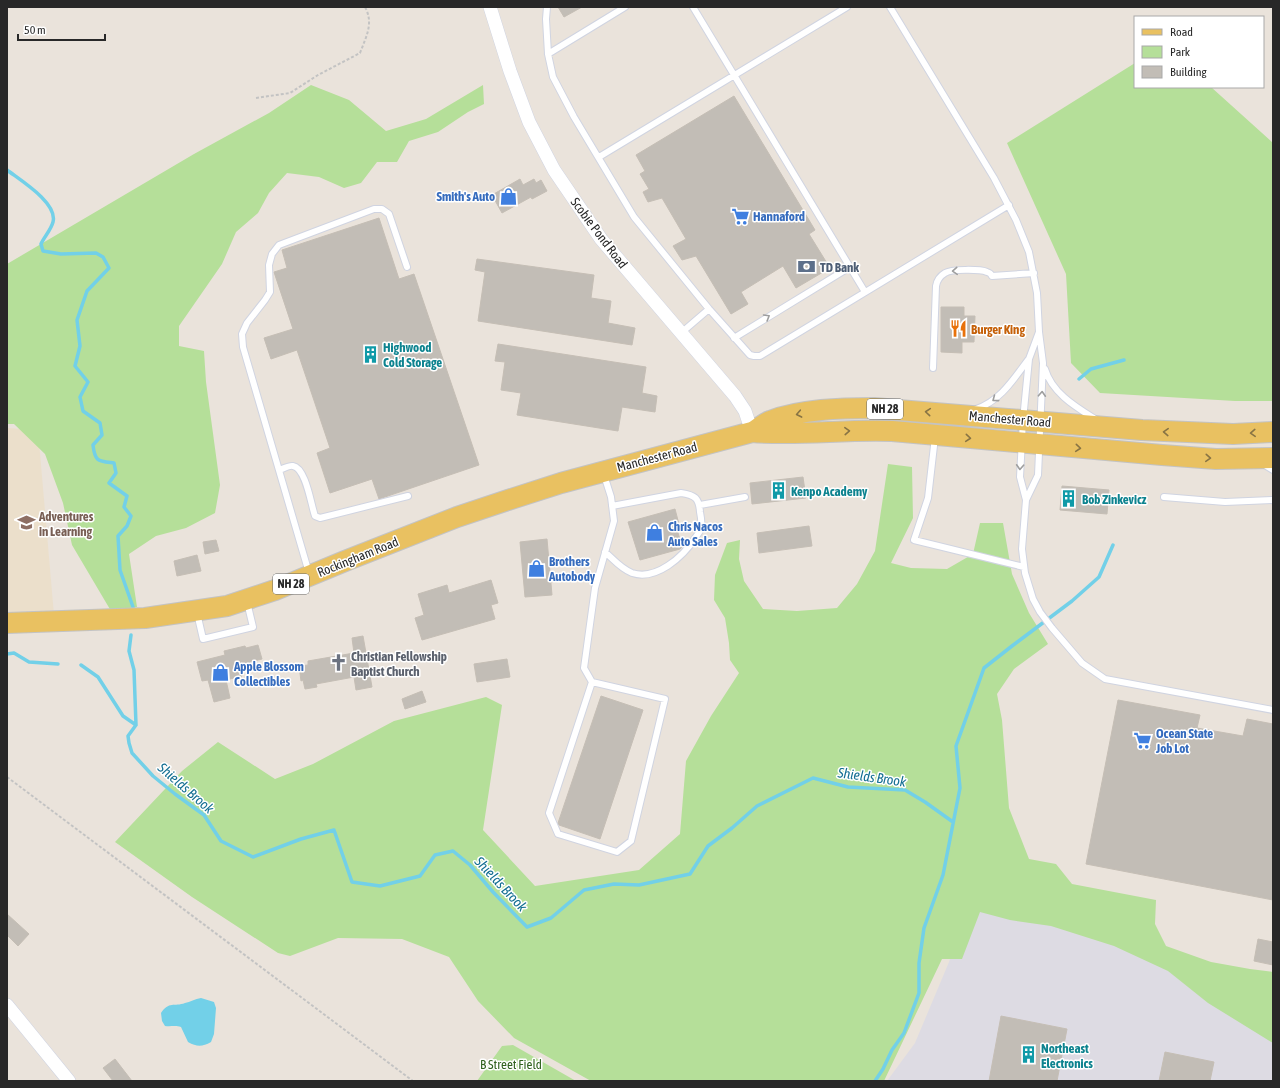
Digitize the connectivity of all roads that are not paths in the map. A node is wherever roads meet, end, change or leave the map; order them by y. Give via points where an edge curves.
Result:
1 (490, 7) edge
2 (547, 7) edge
3 (625, 7) edge
4 (693, 7) edge
5 (847, 7) edge
6 (890, 7) edge
7 (548, 54) junction
8 (734, 75) junction
9 (599, 157) junction
10 (1009, 205) junction
11 (407, 267) dead end
12 (850, 267) junction
13 (1034, 273) junction
14 (865, 292) junction
15 (709, 309) junction
16 (1039, 332) junction
17 (681, 333) junction
18 (734, 338) junction
19 (1028, 359) junction
20 (1043, 362) junction
21 (933, 368) dead end
22 (955, 414) junction
23 (1032, 420) junction
24 (1108, 428) junction
25 (752, 432) junction
26 (1273, 432) edge
27 (935, 435) junction
28 (1031, 444) junction
29 (1248, 458) junction
30 (1273, 458) edge
31 (279, 470) junction
32 (1273, 470) edge
33 (603, 472) junction
34 (561, 483) joint
35 (408, 496) dead end
36 (745, 497) dead end
37 (1164, 497) dead end
38 (1026, 500) junction
39 (1273, 500) edge
40 (700, 505) junction
41 (612, 506) junction
42 (605, 552) junction
43 (1024, 567) junction
44 (310, 576) junction
45 (247, 600) junction
46 (196, 611) junction
47 (7, 623) edge
48 (592, 682) junction
49 (1273, 710) edge
50 (7, 1005) edge
51 (69, 1081) edge

1 - 17 street, Scobie Pond Road via 529,122 554,170 601,239
2 - 7 lane
3 - 7 lane
4 - 8 lane
5 - 8 lane
6 - 10 lane
7 - 9 lane via 553,77
8 - 9 lane
8 - 12 lane
9 - 15 lane via 634,216
10 - 13 lane via 1023,235
10 - 14 lane
11 - 31 lane via 389,214 382,209 374,209 279,245 272,254 269,265 270,292 242,334 243,348
12 - 14 lane
18 -> 12 lane
13 - 16 lane
13 -> 21 lane via 992,276 983,270 953,270 940,277 936,286
14 - 18 lane via 760,356 750,355
15 - 17 lane
15 - 18 lane
16 - 19 lane
16 - 20 lane
17 - 25 street, Scobie Pond Road via 735,396 745,411
19 -> 22 lane via 1010,385 993,402 982,408
19 - 23 lane
23 -> 20 lane
20 - 24 lane via 1049,381 1061,395
22 - 23 main road, Manchester Road / NH 28
22 -> 25 main road, Manchester Road / NH 28 via 874,408 822,410 769,421
23 - 24 main road, Manchester Road / NH 28
23 - 28 lane
23 - 28 lane
26 -> 24 main road, Manchester Road / NH 28 via 1211,434
25 -> 27 main road, Manchester Road / NH 28 via 798,434 870,430
25 - 33 main road, Manchester Road / NH 28
27 -> 28 main road, Manchester Road / NH 28
27 - 43 lane via 928,498 914,540
28 -> 29 main road, Manchester Road / NH 28 via 1216,459
28 -> 38 lane via 1020,477
28 - 38 lane via 1038,475
29 - 30 main road, Manchester Road / NH 28
29 - 32 lane
31 - 35 lane via 292,465 298,468 303,474 315,516 320,518
31 - 44 lane
33 - 34 main road, Manchester Road / NH 28
33 - 41 lane
34 - 44 main road, Rockingham Road / NH 28 via 457,517
36 - 40 lane
37 - 39 lane via 1225,502
38 - 43 lane via 1022,549
40 - 41 lane via 692,494 681,493
40 - 42 lane via 701,528 693,542 673,563 659,570 646,574 633,573 624,569
41 - 42 lane via 614,522
42 - 48 lane via 596,588 584,668
43 - 49 lane via 1028,585 1040,612 1082,663 1105,679
44 - 45 main road, Rockingham Road / NH 28
45 - 46 main road, Rockingham Road / NH 28
45 - 46 lane via 254,627 203,639
46 - 47 main road, Rockingham Road / NH 28 via 145,618
48 - 48 lane via 549,813 558,834 617,852 631,841 665,699
50 - 51 street

